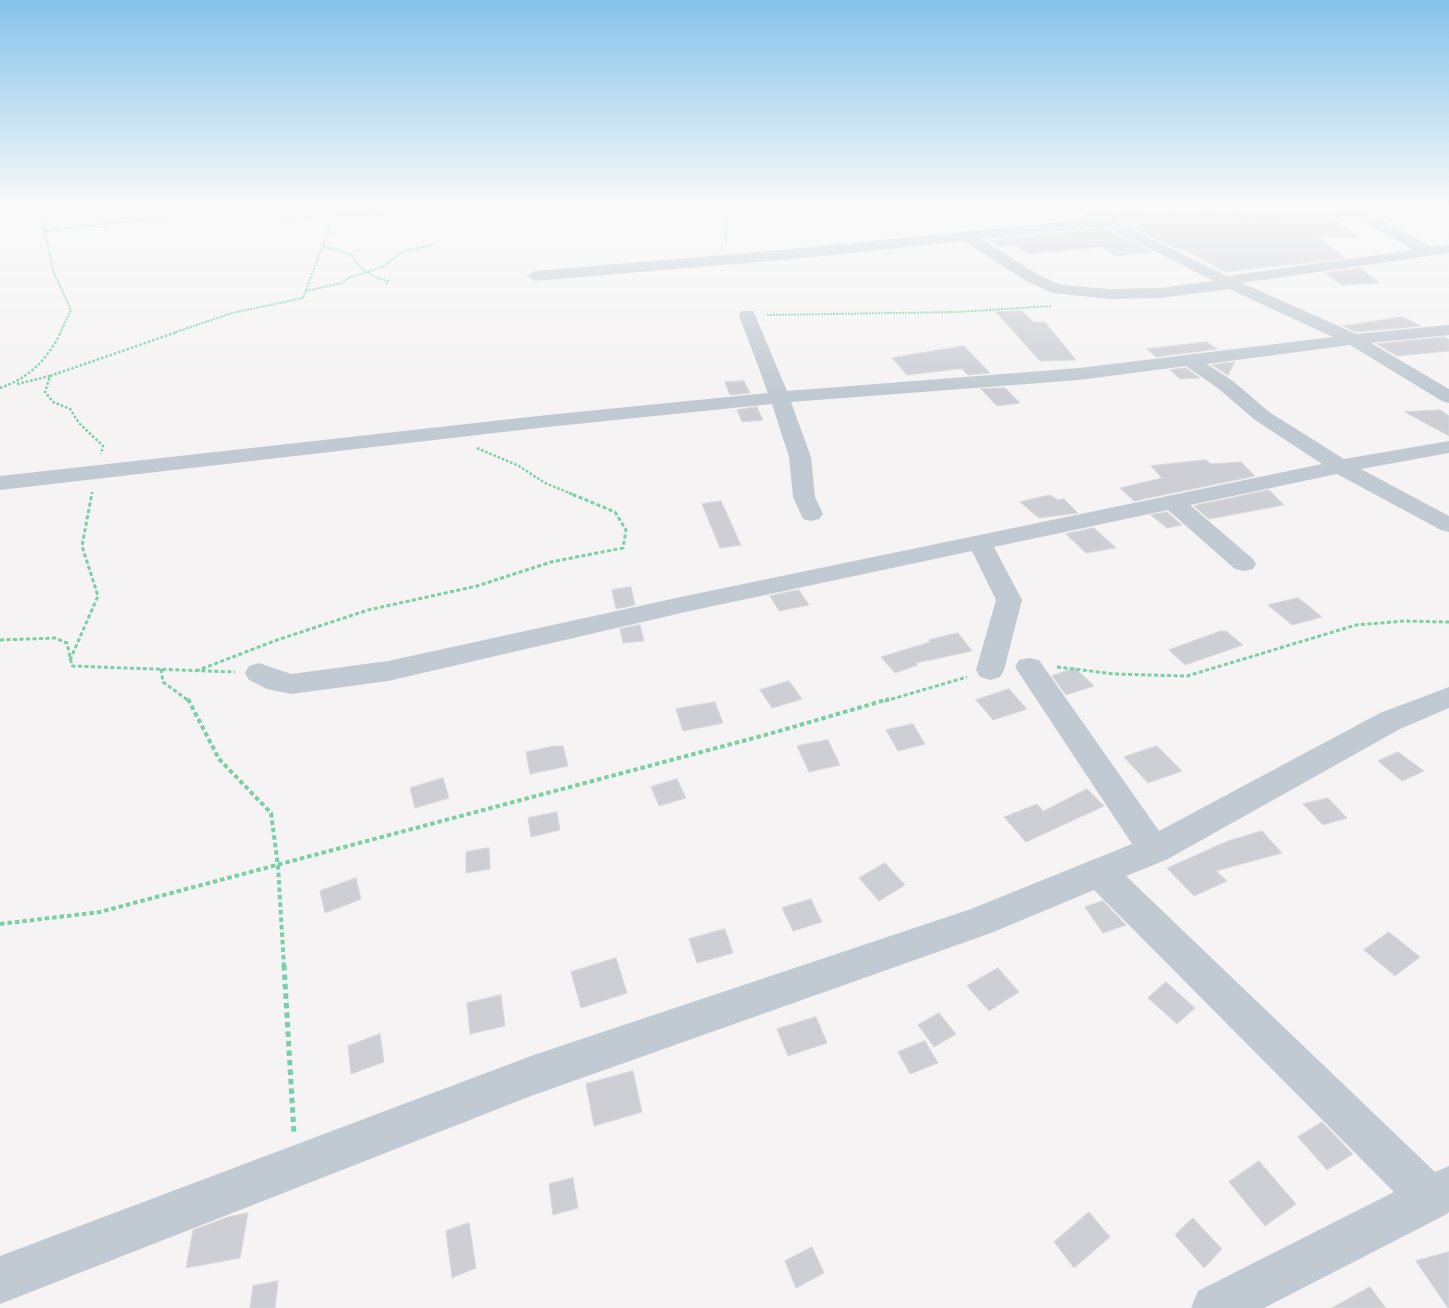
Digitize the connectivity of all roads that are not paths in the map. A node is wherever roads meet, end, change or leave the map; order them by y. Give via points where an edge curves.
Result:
1 (619, 269) edge
2 (1018, 269) edge
3 (1201, 269) edge
4 (1323, 269) edge
5 (536, 276) dead end
6 (1229, 283) junction
7 (746, 315) road end
8 (1449, 330) edge
9 (1352, 339) junction
10 (1189, 360) junction
11 (1449, 397) edge
12 (780, 398) junction
13 (1449, 447) edge
14 (1341, 467) junction
15 (0, 483) edge
16 (1174, 503) junction
17 (811, 514) dead end
18 (1449, 525) edge
19 (980, 543) junction
20 (1244, 564) dead end
21 (1029, 666) road end
22 (990, 670) road end
23 (259, 673) road end
24 (1449, 697) edge
25 (1154, 850) junction
26 (1100, 872) junction
27 (1440, 1193) edge
28 (0, 1280) edge
29 (1215, 1308) edge

1 - 5 street
2 - 6 street via 1058,290 1109,294 1160,293
3 - 6 street
4 - 6 street
6 - 9 street
7 - 12 street
8 - 9 street
9 - 10 street
9 - 11 street
10 - 12 street via 1079,374
10 - 14 street via 1262,416
12 - 15 street
12 - 17 street via 800,457 804,496
13 - 14 street
14 - 16 street
14 - 18 street
16 - 19 street
16 - 20 street
19 - 22 street via 1009,600
19 - 23 street via 690,603 388,671 291,684 277,682
21 - 25 street
24 - 25 street via 1390,721
25 - 26 street
26 - 27 street
26 - 28 street via 978,922 531,1076
27 - 29 street

